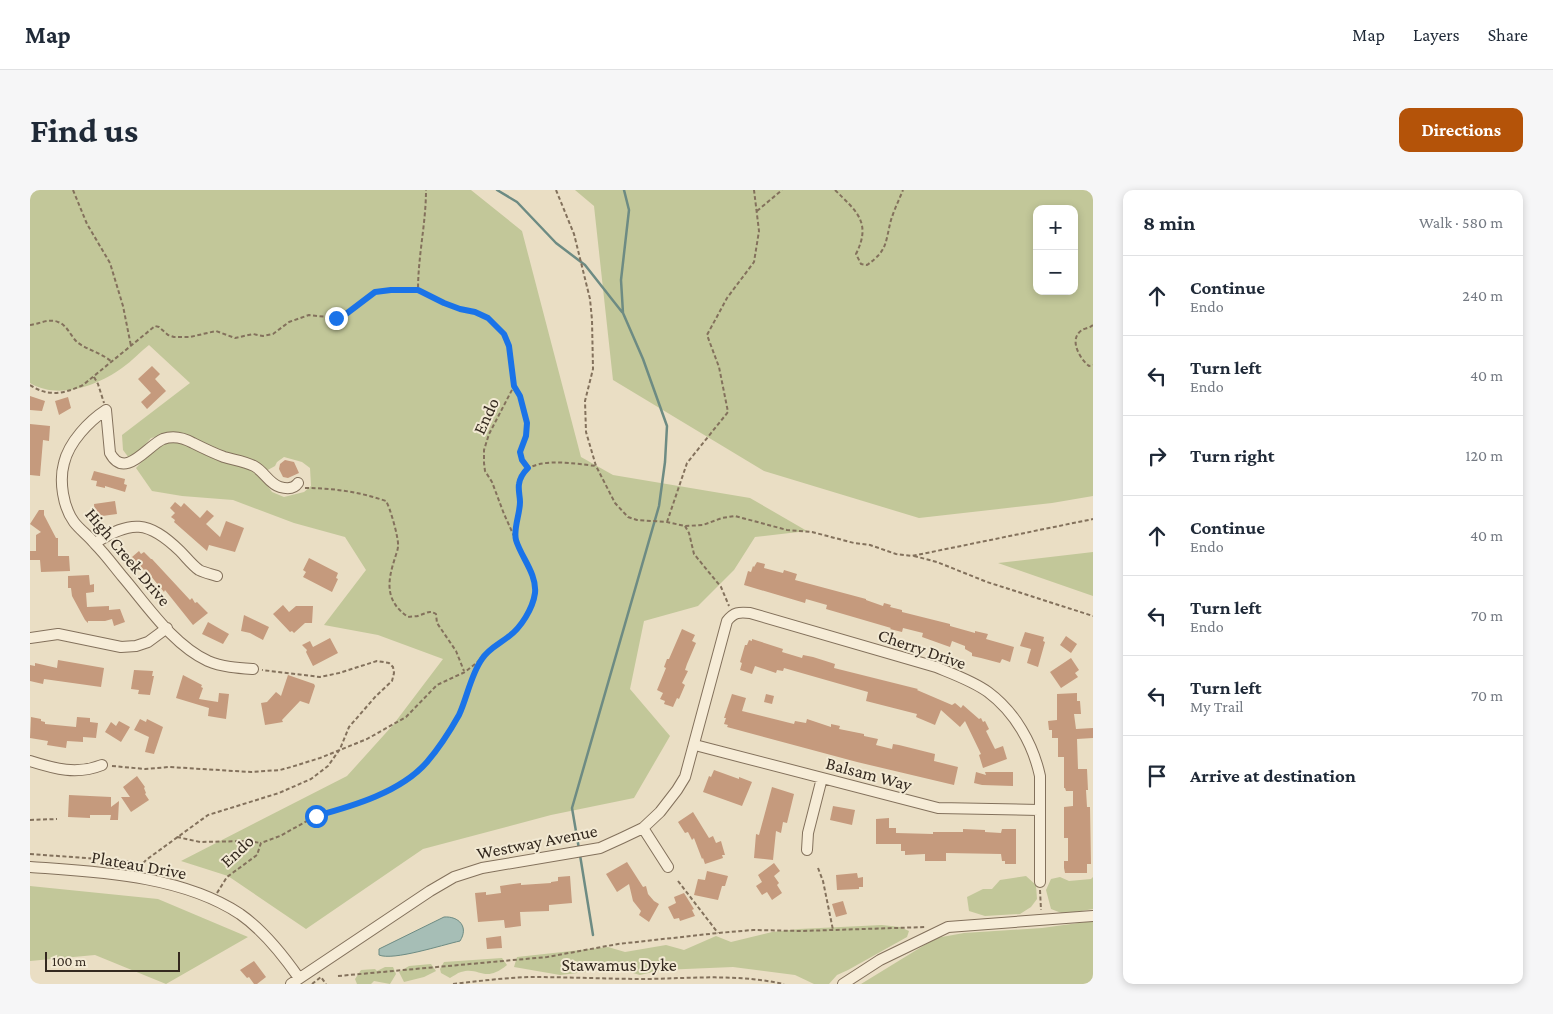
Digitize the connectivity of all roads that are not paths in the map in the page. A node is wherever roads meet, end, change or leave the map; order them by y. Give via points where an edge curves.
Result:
1 (297, 485) road end
2 (95, 544) junction
3 (217, 576) dead end
4 (732, 615) joint
5 (167, 628) junction
6 (30, 638) edge
7 (253, 669) road end
8 (695, 745) junction
9 (30, 761) edge
10 (102, 765) road end
11 (822, 778) junction
12 (1039, 810) junction
13 (643, 828) junction
14 (807, 850) dead end
15 (30, 867) edge
16 (668, 867) dead end
17 (1040, 882) road end
18 (1093, 916) edge
19 (295, 981) edge
20 (843, 984) edge

1 - 2 street, High Creek Drive via 290,488 275,485 253,466 176,437 153,444 135,461 122,462 110,453 106,410 91,421 72,446 63,470 65,501 73,521
2 - 3 street via 120,529 143,527 155,530 197,569
2 - 5 street, High Creek Drive
4 - 8 street, Westway Avenue via 724,630
4 - 12 street, Cherry Drive via 750,613 936,667 987,691 1019,725 1036,761 1040,776
5 - 6 street via 148,642 136,646 121,647 58,634
5 - 7 street, High Creek Drive via 187,649 209,661
8 - 11 street, Balsam Way
8 - 13 street, Westway Avenue via 685,777 677,790
9 - 10 street via 50,768 79,771
11 - 12 street, Balsam Way via 938,808
11 - 14 street
12 - 17 street, Cherry Drive
13 - 16 street
13 - 19 street, Westway Avenue via 600,848 482,868 454,877
15 - 19 street, Plateau Drive via 138,873 214,899 241,915 273,945
18 - 20 street via 948,927 880,960

